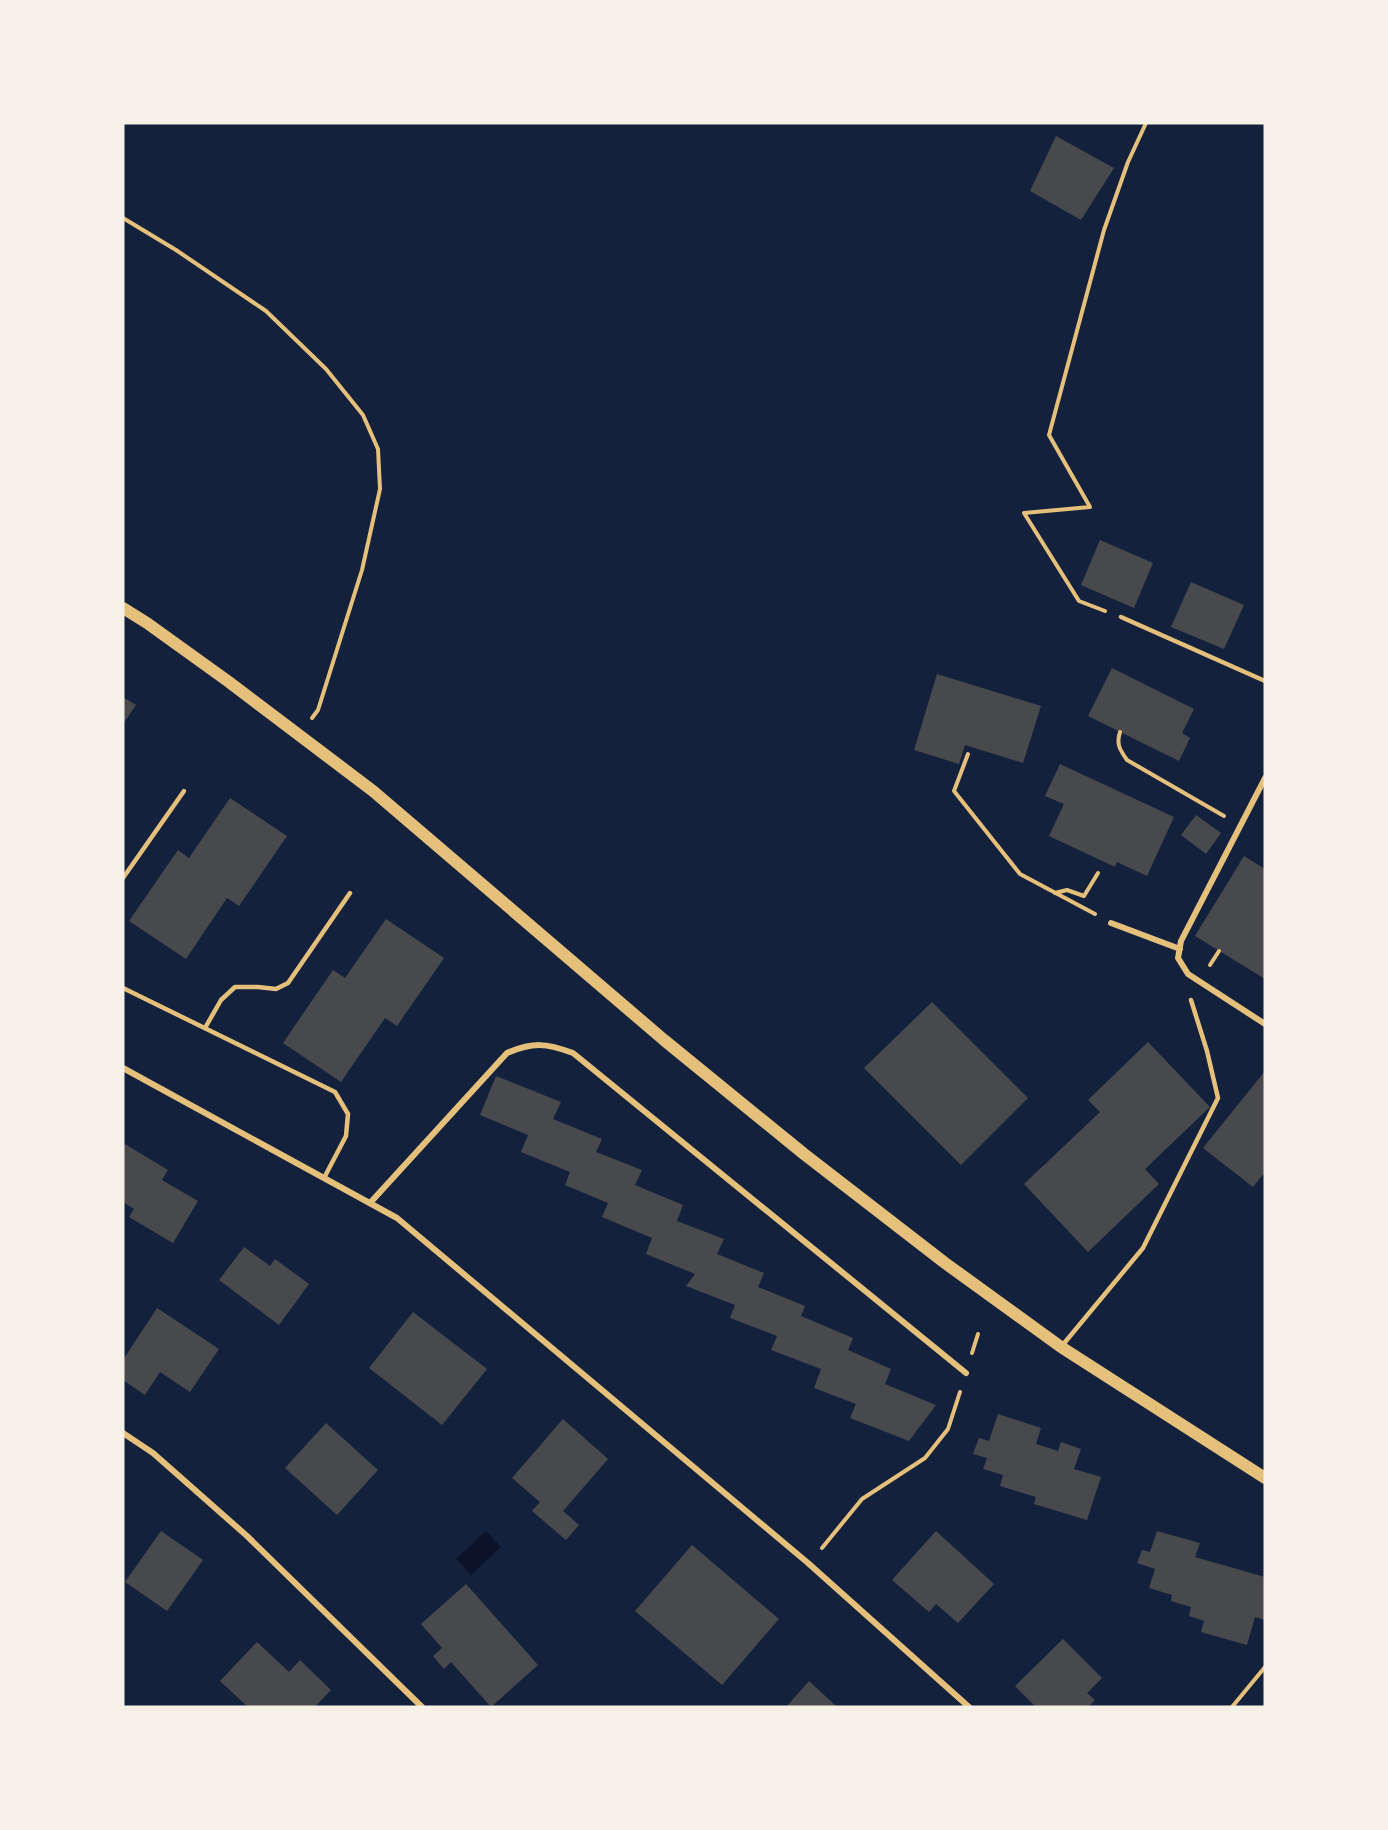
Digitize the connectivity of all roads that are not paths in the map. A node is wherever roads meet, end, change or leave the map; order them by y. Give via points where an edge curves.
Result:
1 (123, 608) edge
2 (1121, 617) road end
3 (1265, 681) edge
4 (1265, 778) edge
5 (183, 791) dead end
6 (123, 878) edge
7 (350, 893) dead end
8 (1111, 923) road end
9 (1179, 949) junction
10 (123, 988) edge
11 (1191, 1000) dead end
12 (1265, 1024) edge
13 (205, 1028) junction
14 (123, 1068) edge
15 (324, 1178) junction
16 (370, 1203) junction
17 (1061, 1347) junction
18 (966, 1373) road end
19 (123, 1433) edge
20 (1265, 1478) edge
21 (422, 1707) edge
22 (969, 1707) edge

1 - 17 main road via 373,791 804,1154
2 - 3 lane
4 - 9 street
5 - 6 lane
7 - 13 lane via 288,983 276,989 235,987 221,1000
8 - 9 street
9 - 12 street via 1178,958 1188,974
10 - 13 lane
11 - 17 lane via 1218,1098 1143,1248
13 - 15 lane via 335,1092 348,1114 346,1136
14 - 15 street
15 - 16 street
16 - 18 street via 507,1053 528,1045 552,1045 573,1053
16 - 22 street via 397,1218 808,1563
17 - 20 main road
19 - 21 street via 153,1454 247,1536

